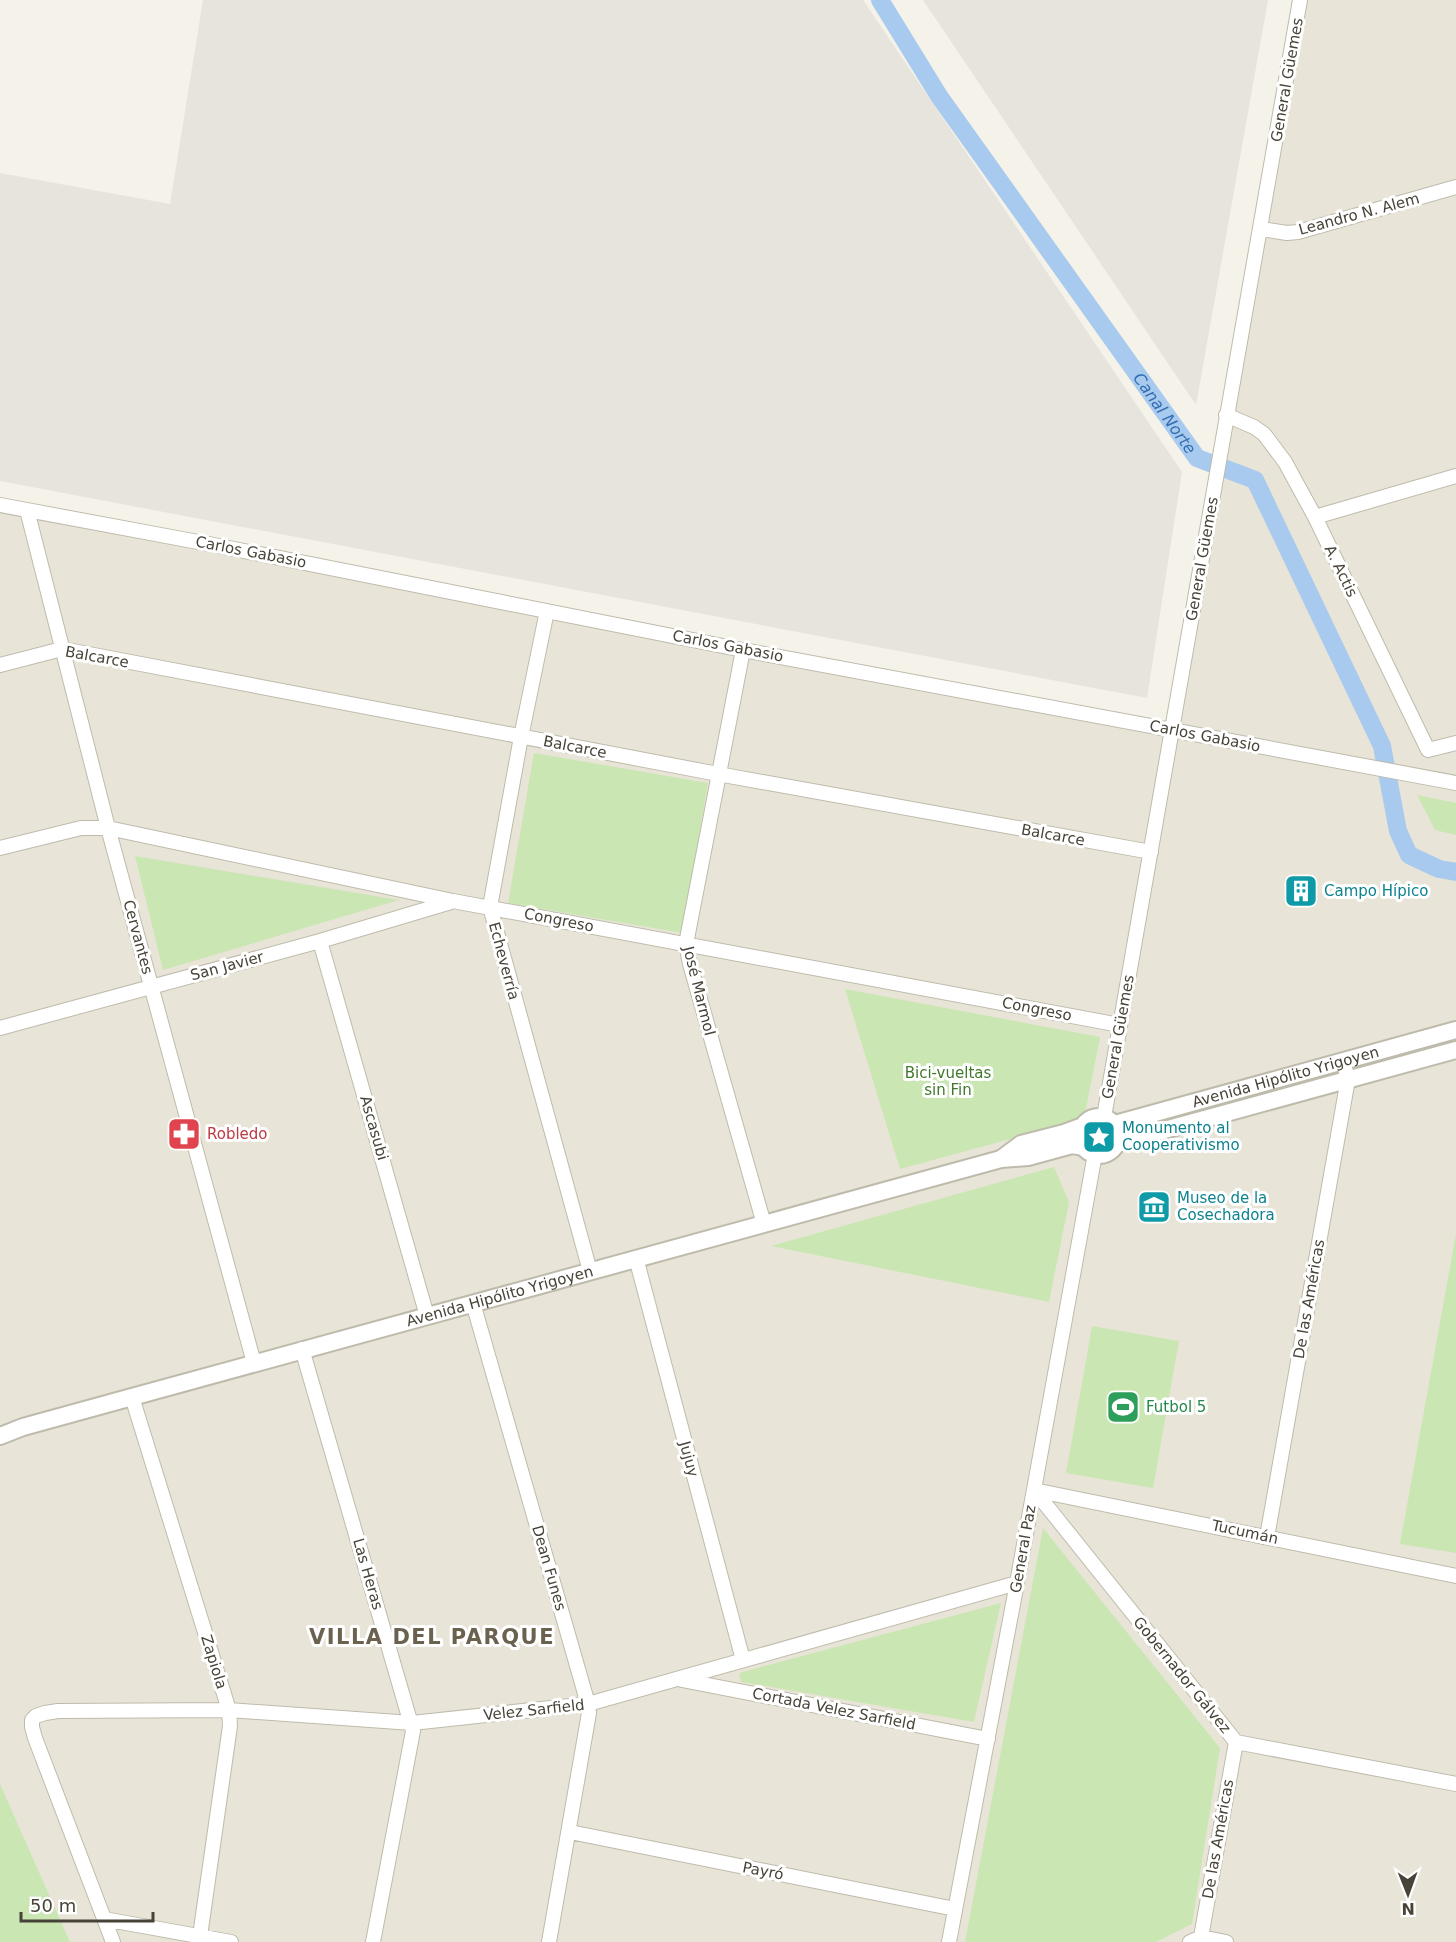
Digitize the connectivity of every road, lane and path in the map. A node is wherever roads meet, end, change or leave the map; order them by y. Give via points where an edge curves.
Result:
1 (1300, 0) edge
2 (1456, 187) edge
3 (1261, 229) junction
4 (1226, 415) junction
5 (1456, 477) edge
6 (0, 505) edge
7 (27, 510) junction
8 (1315, 517) junction
9 (547, 611) junction
10 (62, 649) junction
11 (743, 650) junction
12 (0, 665) edge
13 (1172, 730) junction
14 (521, 737) junction
15 (1456, 742) edge
16 (1428, 750) junction
17 (718, 774) junction
18 (1419, 775) junction
19 (1456, 783) edge
20 (108, 828) junction
21 (0, 848) edge
22 (1151, 852) junction
23 (453, 901) junction
24 (490, 907) junction
25 (320, 941) junction
26 (686, 944) junction
27 (151, 987) junction
28 (1120, 1025) junction
29 (0, 1028) edge
30 (1456, 1030) edge
31 (1456, 1050) edge
32 (1343, 1061) junction
33 (1348, 1079) junction
34 (1109, 1121) junction
35 (1083, 1126) junction
36 (1118, 1143) junction
37 (1089, 1151) junction
38 (1001, 1159) junction
39 (764, 1224) junction
40 (636, 1258) junction
41 (590, 1271) junction
42 (473, 1303) junction
43 (427, 1316) junction
44 (303, 1349) junction
45 (255, 1363) junction
46 (132, 1397) junction
47 (0, 1436) edge
48 (1034, 1490) junction
49 (1267, 1537) junction
50 (1456, 1576) edge
51 (1017, 1583) junction
52 (743, 1660) junction
53 (680, 1679) junction
54 (588, 1704) junction
55 (229, 1710) junction
56 (412, 1723) junction
57 (988, 1739) junction
58 (1236, 1742) junction
59 (1456, 1784) edge
60 (570, 1832) junction
61 (956, 1909) junction
62 (104, 1920) junction
63 (200, 1936) junction
64 (1196, 1939) edge
65 (113, 1942) edge
66 (231, 1942) edge
67 (373, 1942) edge
68 (549, 1942) edge
69 (949, 1942) edge
70 (1226, 1942) edge

1 - 3 street, General Güemes
2 - 3 street, Leandro N. Alem via 1298,232
3 - 4 street, General Güemes
4 - 8 street, A. Actis via 1264,434 1285,462
4 - 13 street, General Güemes
5 - 8 street
6 - 7 street, Carlos Gabasio
7 - 9 street, Carlos Gabasio
7 - 10 street, Cervantes
8 - 16 street, A. Actis
9 - 11 street, Carlos Gabasio
9 - 14 street, Echeverría
10 - 12 street, Balcarce
10 - 14 street, Balcarce
10 - 20 street, Cervantes
11 - 13 street, Carlos Gabasio
11 - 17 street, José Marmol
13 - 18 street, Carlos Gabasio
13 - 22 street, General Güemes
14 - 17 street, Balcarce
14 - 24 street, Echeverría
15 - 16 street
16 - 18 street
17 - 22 street, Balcarce
17 - 26 street, José Marmol
18 - 19 street, Carlos Gabasio
20 - 21 street, Congreso via 81,828
20 - 23 street, Congreso
20 - 27 street, Cervantes
22 - 28 street, General Güemes
23 - 24 street, Congreso
23 - 25 street, San Javier
24 - 26 street, Congreso
24 - 41 street, Echeverría
25 - 27 street, San Javier
25 - 43 street, Ascasubi
26 - 28 street, Congreso
26 - 39 street, José Marmol
27 - 29 street, San Javier
27 - 45 street, Cervantes
28 - 34 street, General Güemes
30 - 32 street, Avenida Hipólito Yrigoyen
31 - 33 street, Avenida Hipólito Yrigoyen
32 - 33 street, De las Américas
32 - 34 street, Avenida Hipólito Yrigoyen
33 - 36 street, Avenida Hipólito Yrigoyen
33 - 49 street, De las Américas
34 - 35 street, Avenida Hipólito Yrigoyen via 1092,1118
34 - 36 street via 1118,1130
35 - 37 street via 1080,1137
35 - 38 street, Avenida Hipólito Yrigoyen via 1021,1144
36 - 37 street, Avenida Hipólito Yrigoyen via 1106,1154
37 - 38 street, Avenida Hipólito Yrigoyen via 1072,1145 1028,1157
37 - 48 street, General Paz
38 - 39 street, Avenida Hipólito Yrigoyen
39 - 40 street, Avenida Hipólito Yrigoyen
40 - 41 street, Avenida Hipólito Yrigoyen
40 - 52 street, Jujuy
41 - 42 street, Avenida Hipólito Yrigoyen
42 - 43 street, Avenida Hipólito Yrigoyen
42 - 54 street, Dean Funes
43 - 44 street, Avenida Hipólito Yrigoyen
44 - 45 street, Avenida Hipólito Yrigoyen
44 - 56 street, Las Heras
45 - 46 street, Avenida Hipólito Yrigoyen
46 - 47 street, Avenida Hipólito Yrigoyen
46 - 55 street, Zapiola
48 - 49 street, Tucumán
48 - 51 street, General Paz
48 - 58 street, Gobernador Gálvez
49 - 50 street, Tucumán
51 - 52 street, Velez Sarfield
51 - 57 street, General Paz
52 - 53 street, Velez Sarfield
53 - 54 street, Velez Sarfield
53 - 57 street, Cortada Velez Sarfield
54 - 56 street, Velez Sarfield
54 - 60 street, Dean Funes via 589,1724
55 - 56 street, Velez Sarfield
55 - 62 street, Velez Sarfield via 58,1711 32,1720 35,1738
55 - 63 street, Zapiola via 230,1726
56 - 67 street, Las Heras via 413,1737
57 - 61 street, General Paz
58 - 59 street, Gobernador Gálvez
58 - 64 street, De las Américas
60 - 61 street, Payró
60 - 68 street, Dean Funes
61 - 69 street, General Paz
62 - 63 street
62 - 65 street
63 - 66 street
64 - 70 street

